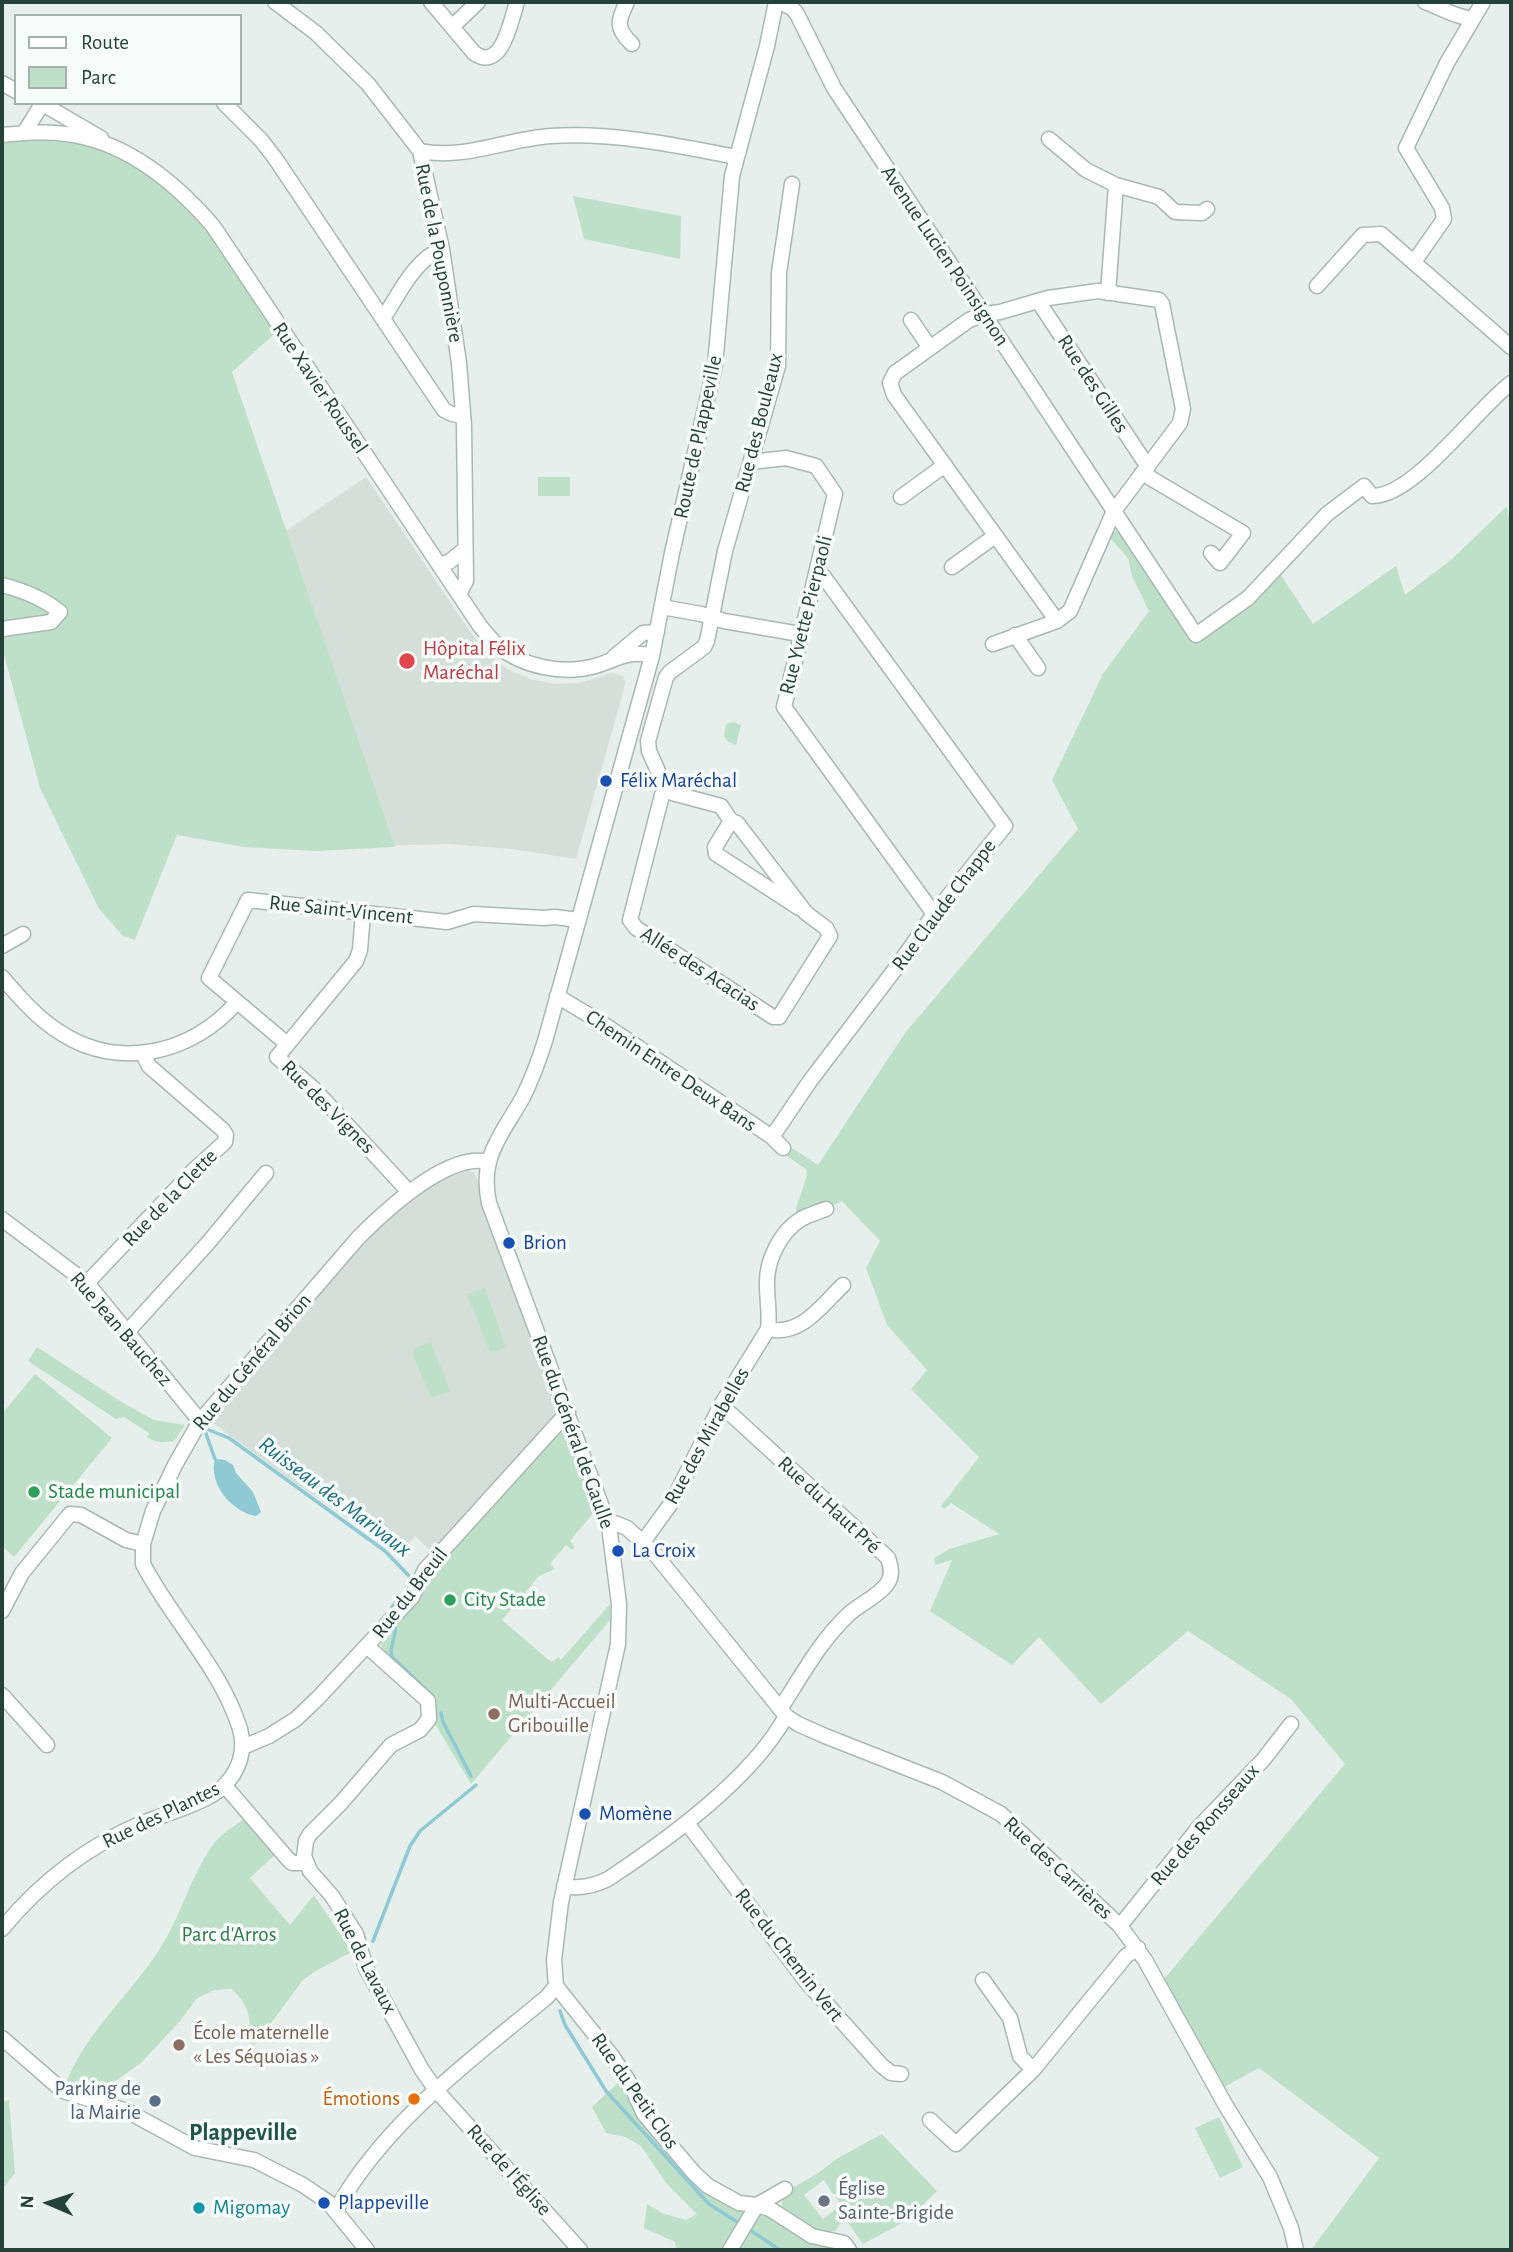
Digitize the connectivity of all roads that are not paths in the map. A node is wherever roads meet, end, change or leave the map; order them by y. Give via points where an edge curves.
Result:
1 (275, 2) edge
2 (431, 2) edge
3 (478, 2) edge
4 (517, 2) edge
5 (627, 2) edge
6 (777, 2) edge
7 (1425, 2) edge
8 (1483, 3) edge
9 (1447, 10) junction
10 (1473, 19) junction
11 (453, 26) junction
12 (632, 44) dead end
13 (40, 105) edge
14 (43, 105) edge
15 (226, 105) edge
16 (24, 133) junction
17 (2, 135) edge
18 (1048, 139) dead end
19 (113, 147) junction
20 (420, 151) junction
21 (736, 157) junction
22 (792, 184) dead end
23 (1116, 185) junction
24 (1207, 209) dead end
25 (442, 249) junction
26 (1414, 262) junction
27 (1317, 286) dead end
28 (1108, 293) junction
29 (1038, 301) junction
30 (984, 314) junction
31 (384, 317) junction
32 (911, 320) dead end
33 (1511, 346) edge
34 (930, 348) junction
35 (1511, 383) edge
36 (436, 396) junction
37 (462, 397) junction
38 (463, 416) junction
39 (751, 462) junction
40 (945, 465) junction
41 (1145, 470) junction
42 (901, 497) dead end
43 (1114, 511) junction
44 (995, 536) junction
45 (465, 549) junction
46 (1211, 553) dead end
47 (439, 565) junction
48 (953, 567) dead end
49 (817, 572) junction
50 (2, 585) edge
51 (460, 594) junction
52 (662, 607) junction
53 (712, 617) junction
54 (1057, 621) junction
55 (2, 629) edge
56 (657, 632) junction
57 (800, 634) junction
58 (1015, 635) junction
59 (993, 644) dead end
60 (652, 656) junction
61 (612, 658) junction
62 (1038, 668) dead end
63 (666, 789) junction
64 (731, 821) junction
65 (593, 867) joint
66 (363, 913) junction
67 (806, 913) junction
68 (934, 914) junction
69 (578, 920) junction
70 (23, 934) dead end
71 (2, 946) edge
72 (2, 977) edge
73 (557, 996) junction
74 (237, 1002) junction
75 (286, 1044) junction
76 (143, 1054) junction
77 (772, 1137) junction
78 (783, 1148) dead end
79 (488, 1162) junction
80 (266, 1173) dead end
81 (409, 1192) junction
82 (826, 1209) dead end
83 (2, 1219) edge
84 (87, 1283) junction
85 (843, 1284) dead end
86 (768, 1329) junction
87 (127, 1332) junction
88 (721, 1405) junction
89 (568, 1412) junction
90 (200, 1421) junction
91 (609, 1526) junction
92 (643, 1542) junction
93 (143, 1544) junction
94 (2, 1611) edge
95 (368, 1647) junction
96 (2, 1695) edge
97 (783, 1712) junction
98 (1291, 1724) dead end
99 (47, 1745) dead end
100 (243, 1747) junction
101 (225, 1786) junction
102 (687, 1823) junction
103 (306, 1863) junction
104 (564, 1886) junction
105 (1120, 1926) junction
106 (2, 1929) edge
107 (1138, 1948) junction
108 (984, 1980) dead end
109 (556, 1986) junction
110 (2, 2038) edge
111 (1033, 2070) junction
112 (901, 2074) dead end
113 (436, 2090) junction
114 (930, 2120) dead end
115 (785, 2189) dead end
116 (754, 2209) junction
117 (336, 2210) junction
118 (733, 2244) edge
119 (367, 2250) edge
120 (580, 2250) edge
121 (849, 2250) edge
122 (1296, 2250) edge

1 - 20 street via 316,33 369,84
2 - 11 street
3 - 11 street
4 - 11 street via 495,55 479,56
5 - 12 street via 619,20 622,34
6 - 21 street, Route de Plappeville
6 - 30 street, Avenue Lucien Poinsignon via 797,14 834,88
7 - 9 street
8 - 9 street
8 - 10 street
9 - 10 street
10 - 26 street via 1406,148 1444,219
13 - 16 street
14 - 19 street
15 - 31 street via 275,158
16 - 17 street, Rue Xavier Roussel
16 - 19 street, Rue Xavier Roussel via 67,134
18 - 23 street via 1086,170
19 - 47 street, Rue Xavier Roussel via 148,166 213,226
20 - 21 street, Rue de la Pouponnière via 458,154 564,135 648,142
20 - 25 street, Rue de la Pouponnière
21 - 52 street, Route de Plappeville via 715,365
22 - 39 street, Rue des Bouleaux via 779,273 778,366
23 - 24 street via 1159,197 1175,212 1202,213
23 - 28 street
25 - 31 street via 422,261
25 - 37 street, Rue de la Pouponnière
26 - 27 street via 1381,233 1363,235
26 - 33 street
28 - 29 street
28 - 41 street via 1159,299 1162,304 1183,409 1180,424
29 - 30 street
29 - 41 street, Rue des Gilles
30 - 34 street
30 - 43 street, Avenue Lucien Poinsignon
31 - 36 street
32 - 34 street
34 - 40 street via 895,373 890,383
35 - 43 street, Avenue Lucien Poinsignon via 1422,470 1382,496 1373,496 1364,486 1327,514 1248,598 1196,635
36 - 37 street
36 - 38 street via 444,410
37 - 38 street, Rue de la Pouponnière
38 - 45 street, Rue de la Pouponnière
39 - 49 street, Rue Yvette Pierpaoli via 786,458 816,466 835,494
39 - 53 street, Rue des Bouleaux
40 - 42 street
40 - 44 street
41 - 43 street
41 - 46 street via 1242,533 1220,563
43 - 54 street via 1070,611
44 - 48 street
44 - 54 street
45 - 47 street
45 - 51 street, Rue de la Pouponnière via 466,581
47 - 51 street, Rue Xavier Roussel
49 - 57 street, Rue Yvette Pierpaoli
49 - 68 street, Rue Claude Chappe via 1005,826
50 - 55 street via 60,612 51,622
51 - 61 street, Rue Xavier Roussel via 497,645 528,663 576,669
52 - 53 street
52 - 56 street, Route de Plappeville
53 - 57 street
53 - 63 street via 704,647 666,677 648,741
54 - 58 street
56 - 60 street, Route de Plappeville
56 - 61 street, Rue Xavier Roussel via 643,633
57 - 68 street, Rue Yvette Pierpaoli via 784,707
58 - 59 street
58 - 62 street
60 - 61 street, Rue Xavier Roussel via 636,653
60 - 65 street, Route de Plappeville
63 - 64 street, Allée des Acacias via 721,806
63 - 67 street, Allée des Acacias via 631,910 630,920 636,928 776,1017 830,936
64 - 67 street, Allée des Acacias
64 - 67 street, Allée des Acacias via 715,847 716,854
65 - 69 street, Rue du Général de Gaulle
66 - 69 street, Rue Saint-Vincent via 447,922 474,914
66 - 74 street, Rue Saint-Vincent via 248,900 209,978
66 - 75 street, Rue des Vignes via 356,961
68 - 77 street, Rue Claude Chappe
69 - 73 street, Rue du Général de Gaulle
70 - 71 street
72 - 76 street via 44,1021 69,1038 96,1049
73 - 77 street, Chemin Entre Deux Bans
73 - 79 street, Rue du Général de Gaulle via 538,1063
74 - 75 street, Rue Saint-Vincent
74 - 76 street via 222,1019 191,1039
75 - 81 street, Rue des Vignes via 277,1057 314,1088
76 - 84 street, Rue de la Clette via 149,1066 223,1130 225,1142
77 - 78 street, Chemin Entre Deux Bans
79 - 81 street, Rue du Général Brion via 463,1162
79 - 89 street, Rue du Général de Gaulle via 489,1203
80 - 87 street
81 - 90 street, Rue du Général Brion via 358,1238
82 - 86 street, Rue des Mirabelles via 793,1224 779,1244 768,1268
83 - 84 street, Rue Jean Bauchez
84 - 87 street, Rue Jean Bauchez
85 - 86 street via 802,1324 786,1331
86 - 88 street, Rue des Mirabelles
87 - 90 street, Rue Jean Bauchez
88 - 92 street, Rue des Mirabelles via 672,1502
88 - 97 street, Rue du Haut Pré via 888,1558 891,1567 886,1586 848,1615 821,1647
89 - 91 street, Rue du Général de Gaulle
89 - 95 street, Rue du Breuil via 425,1570 412,1597
90 - 93 street, Rue du Général Brion via 153,1511
91 - 92 street, Rue des Carrières via 615,1522
91 - 104 street, Rue du Général de Gaulle via 619,1604 618,1644
92 - 97 street, Rue des Carrières
93 - 94 street via 70,1514 22,1573
93 - 100 street via 143,1564 225,1693
95 - 100 street via 296,1718
95 - 103 street, Rue du Breuil via 428,1701 429,1719 420,1730 391,1745 310,1834 304,1849
96 - 99 street
97 - 102 street, Rue du Haut Pré via 759,1753
97 - 105 street, Rue des Carrières via 798,1724 942,1782 1001,1814
98 - 105 street, Rue des Ronsseaux via 1199,1827
100 - 101 street, Rue des Plantes via 242,1759
101 - 103 street, Rue de Lavaux via 292,1863
101 - 106 street, Rue des Plantes via 125,1830 74,1860 25,1902
102 - 104 street, Rue du Haut Pré via 608,1879 595,1885
102 - 112 street, Rue du Chemin Vert via 815,1993 881,2065
103 - 113 street, Rue de Lavaux via 356,1934 366,1968
104 - 109 street, Rue du Général de Gaulle via 556,1941
105 - 107 street, Rue des Carrières
107 - 111 street via 1126,1956
107 - 122 street, Rue des Carrières via 1270,2176
108 - 111 street via 1010,2018 1020,2056
109 - 113 street
109 - 116 street, Rue du Petit Clos via 596,2034 631,2085 644,2114 694,2174 723,2196
110 - 117 street via 63,2091 127,2111 195,2148 254,2160 303,2185
111 - 114 street via 956,2144
113 - 117 street via 374,2155
113 - 120 street, Rue de l'Église
115 - 116 street
116 - 118 street
116 - 121 street via 770,2209 812,2235 844,2243
117 - 119 street

